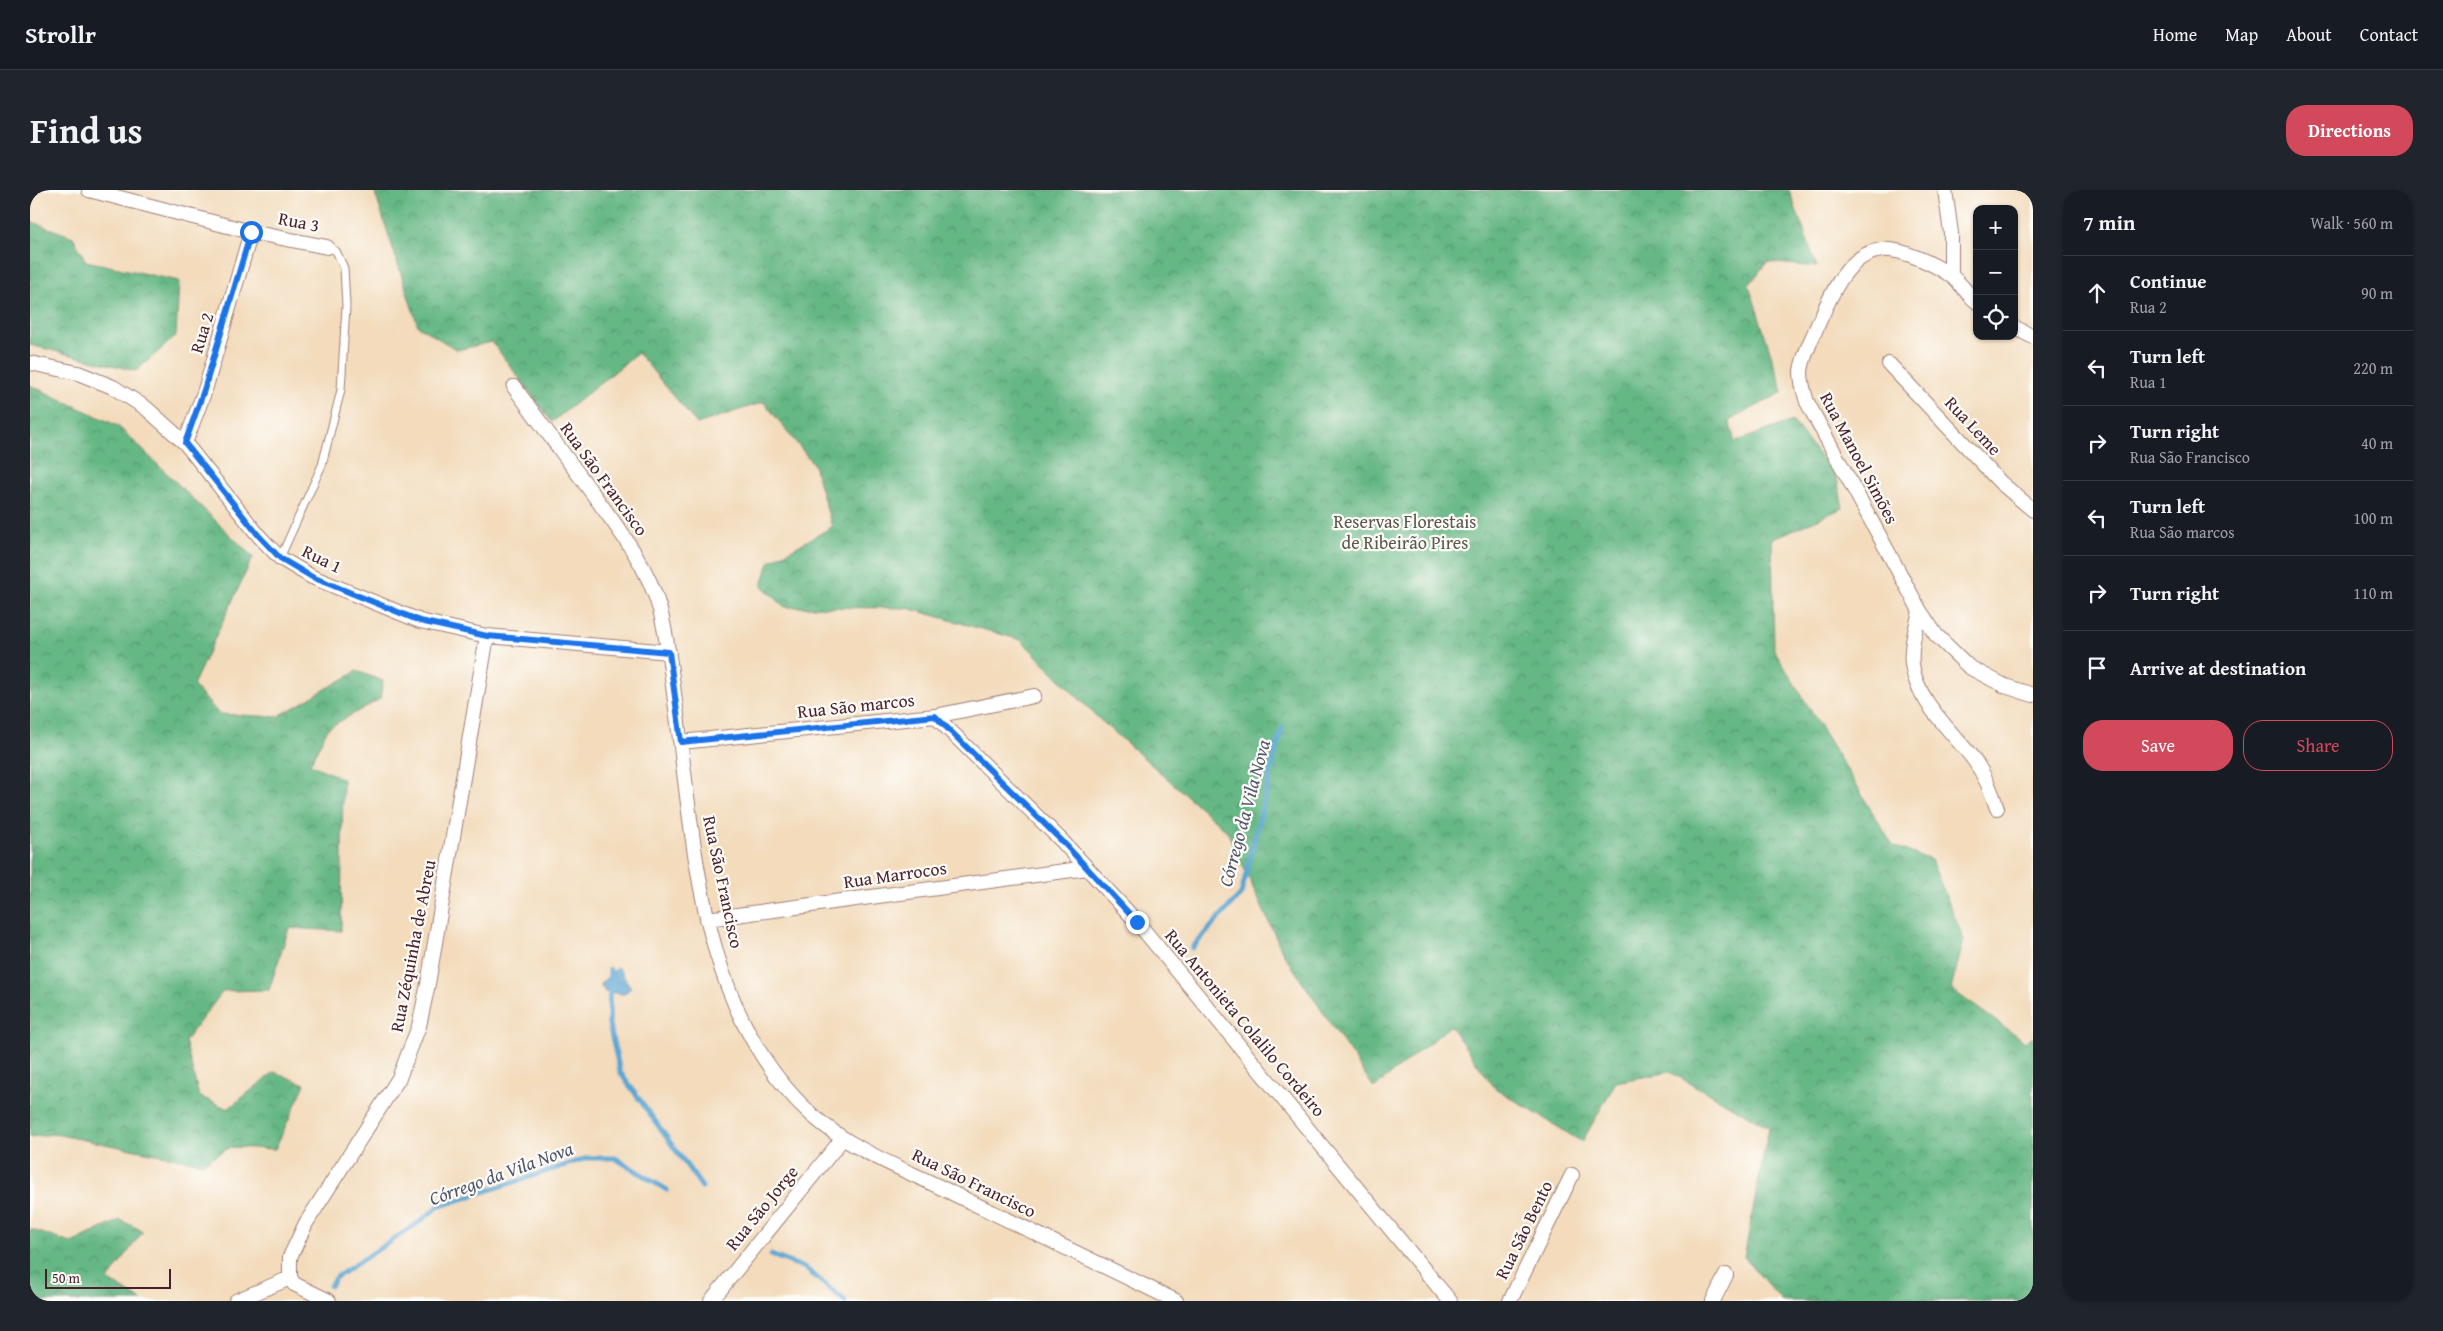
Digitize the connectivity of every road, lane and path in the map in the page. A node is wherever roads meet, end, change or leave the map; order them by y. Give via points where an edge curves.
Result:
1 (89, 190) edge
2 (1945, 190) edge
3 (251, 232) junction
4 (328, 247) joint
5 (1951, 276) junction
6 (1973, 298) edge
7 (2018, 329) edge
8 (2033, 337) edge
9 (30, 363) edge
10 (1889, 364) dead end
11 (514, 386) dead end
12 (185, 443) junction
13 (2033, 510) edge
14 (280, 558) junction
15 (1920, 611) junction
16 (487, 636) junction
17 (669, 652) junction
18 (2033, 695) edge
19 (1034, 696) dead end
20 (935, 716) junction
21 (681, 742) junction
22 (1997, 808) dead end
23 (1087, 868) junction
24 (707, 920) junction
25 (843, 1138) junction
26 (1572, 1175) dead end
27 (1726, 1275) dead end
28 (290, 1278) junction
29 (236, 1301) edge
30 (328, 1301) edge
31 (711, 1301) edge
32 (1176, 1301) edge
33 (1450, 1301) edge
34 (1510, 1301) edge
35 (1713, 1301) edge

1 - 3 street, Rua 3
2 - 5 street via 1951,233
3 - 4 street, Rua 3
3 - 12 street, Rua 2
4 - 14 lane via 336,251 344,268 345,342 341,390 322,465
5 - 6 street, Rua Manoel Simões
5 - 15 street, Rua Manoel Simões via 1910,254 1882,250 1863,256 1833,291 1801,371 1807,402
7 - 8 street
9 - 12 street, Rua 1 via 78,373 112,387 146,408
10 - 13 street, Rua Leme via 2000,482
11 - 17 street, Rua São Francisco via 640,561 660,609
12 - 14 street, Rua 1
14 - 16 street, Rua 1 via 312,577 397,613
15 - 18 street, Rua Manoel Simões via 1936,635 1969,667 2004,686
15 - 22 street via 1912,664 1916,683 1988,781
16 - 17 street, Rua 1
16 - 28 street, Rua Zéquinha de Abreu via 419,1026 399,1078 295,1243 290,1258
17 - 21 street, Rua São Francisco
19 - 20 street, Rua São marcos
20 - 21 street, Rua São marcos
20 - 23 street, Rua Antonieta Colalilo Cordeiro
21 - 24 street, Rua São Francisco via 691,828
23 - 24 street, Rua Marrocos
23 - 33 street, Rua Antonieta Colalilo Cordeiro via 1137,922
24 - 25 street, Rua São Francisco via 738,1010 764,1060 812,1115
25 - 31 street, Rua São Jorge
25 - 32 street, Rua São Francisco
26 - 34 street, Rua São Bento
27 - 35 street
28 - 29 street
28 - 30 street via 302,1290

